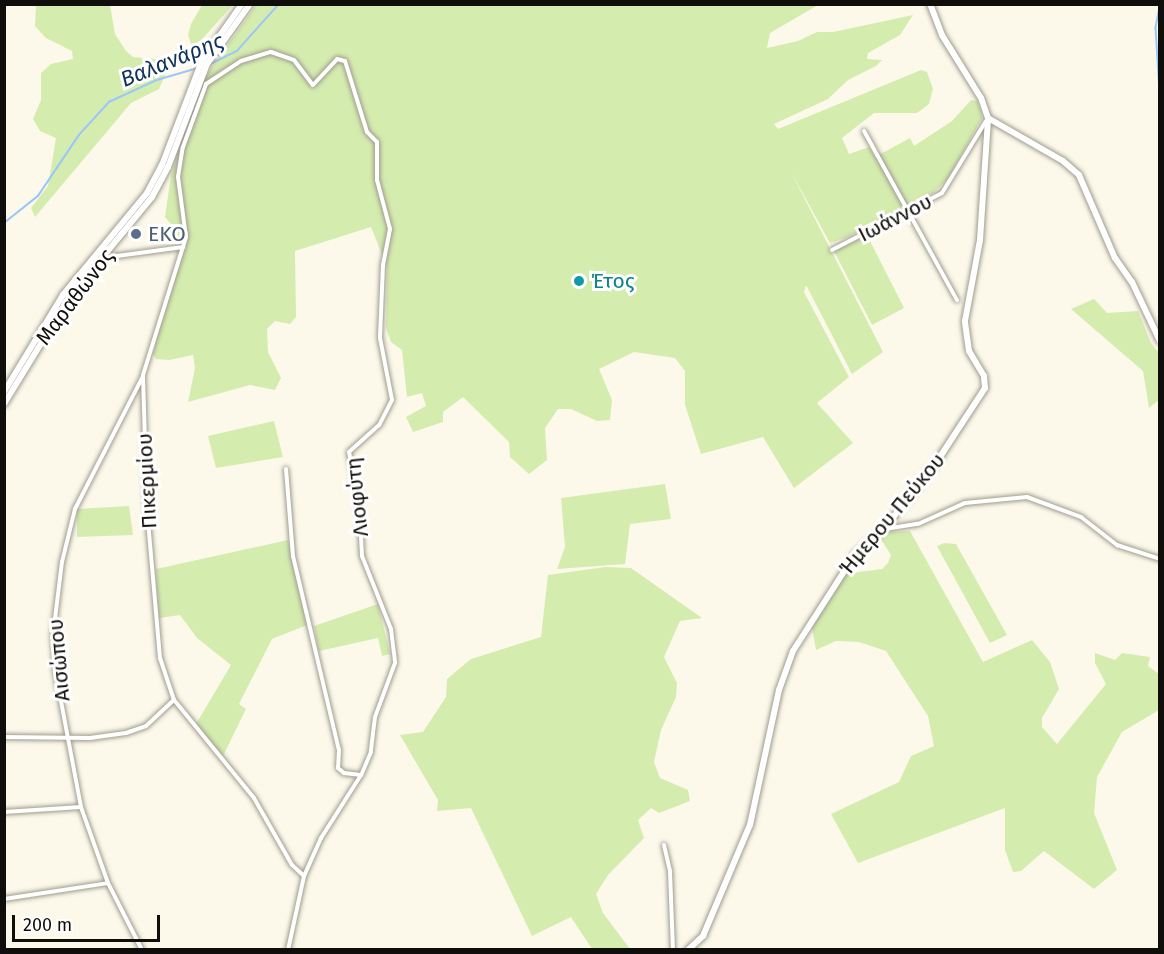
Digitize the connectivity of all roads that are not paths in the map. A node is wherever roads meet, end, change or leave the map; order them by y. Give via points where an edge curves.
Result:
1 (242, 4) edge
2 (250, 4) edge
3 (930, 4) edge
4 (209, 54) junction
5 (339, 58) joint
6 (197, 78) junction
7 (988, 118) junction
8 (864, 131) dead end
9 (909, 211) junction
10 (184, 247) junction
11 (832, 250) dead end
12 (101, 258) junction
13 (957, 300) dead end
14 (1160, 341) edge
15 (143, 375) junction
16 (4, 392) edge
17 (4, 404) edge
18 (286, 469) dead end
19 (883, 530) junction
20 (1160, 559) edge
21 (174, 700) junction
22 (4, 737) edge
23 (68, 737) junction
24 (361, 775) junction
25 (81, 807) junction
26 (4, 812) edge
27 (664, 845) dead end
28 (304, 876) junction
29 (108, 883) junction
30 (4, 899) edge
31 (142, 950) edge
32 (288, 950) edge
33 (673, 950) edge
34 (688, 950) edge

1 - 4 street, Μαραθώνος
2 - 4 street, Μαραθώνος
3 - 7 street, Ήμερου Πεύκου via 942,35 981,98
4 - 6 street, Μαραθώνος
5 - 10 street, Πικερμίου via 313,85 299,65 284,53 257,55 206,84 183,147 178,177 185,218
5 - 24 street, Λιοφύτη via 345,61 367,132 377,142 377,180 390,229 383,265 380,338 392,400 379,425 349,452 359,500 362,556 389,620 395,663 375,717 372,750
6 - 12 street, Μαραθώνος via 162,180 139,215
6 - 16 street, Μαραθώνος via 147,193 63,295
7 - 9 street, Ιωάννου via 946,190
7 - 14 street via 1063,161 1079,175 1115,258 1132,282
7 - 19 street, Ήμερου Πεύκου via 980,240 965,321 969,351 984,376 985,388 946,450
8 - 9 street
9 - 11 street, Ιωάννου
9 - 13 street
10 - 12 street
10 - 15 street, Πικερμίου
12 - 17 street, Μαραθώνος via 60,309
15 - 21 street, Πικερμίου via 147,510 160,658
15 - 23 street, Αισώπου via 102,451 66,539 53,635
18 - 24 street via 293,556 339,750 338,768 344,773
19 - 20 street via 910,526 975,501 1027,497 1081,517 1117,545
19 - 34 street, Ήμερου Πεύκου via 854,556 793,651 782,679 750,825 703,936
21 - 23 street via 140,729
21 - 28 street, Πικερμίου via 254,798 292,865
22 - 23 street
23 - 25 street, Αισώπου
24 - 28 street via 321,838
25 - 26 street
25 - 29 street, Αισώπου
27 - 33 street via 670,872
28 - 32 street
29 - 30 street
29 - 31 street, Αισώπου

